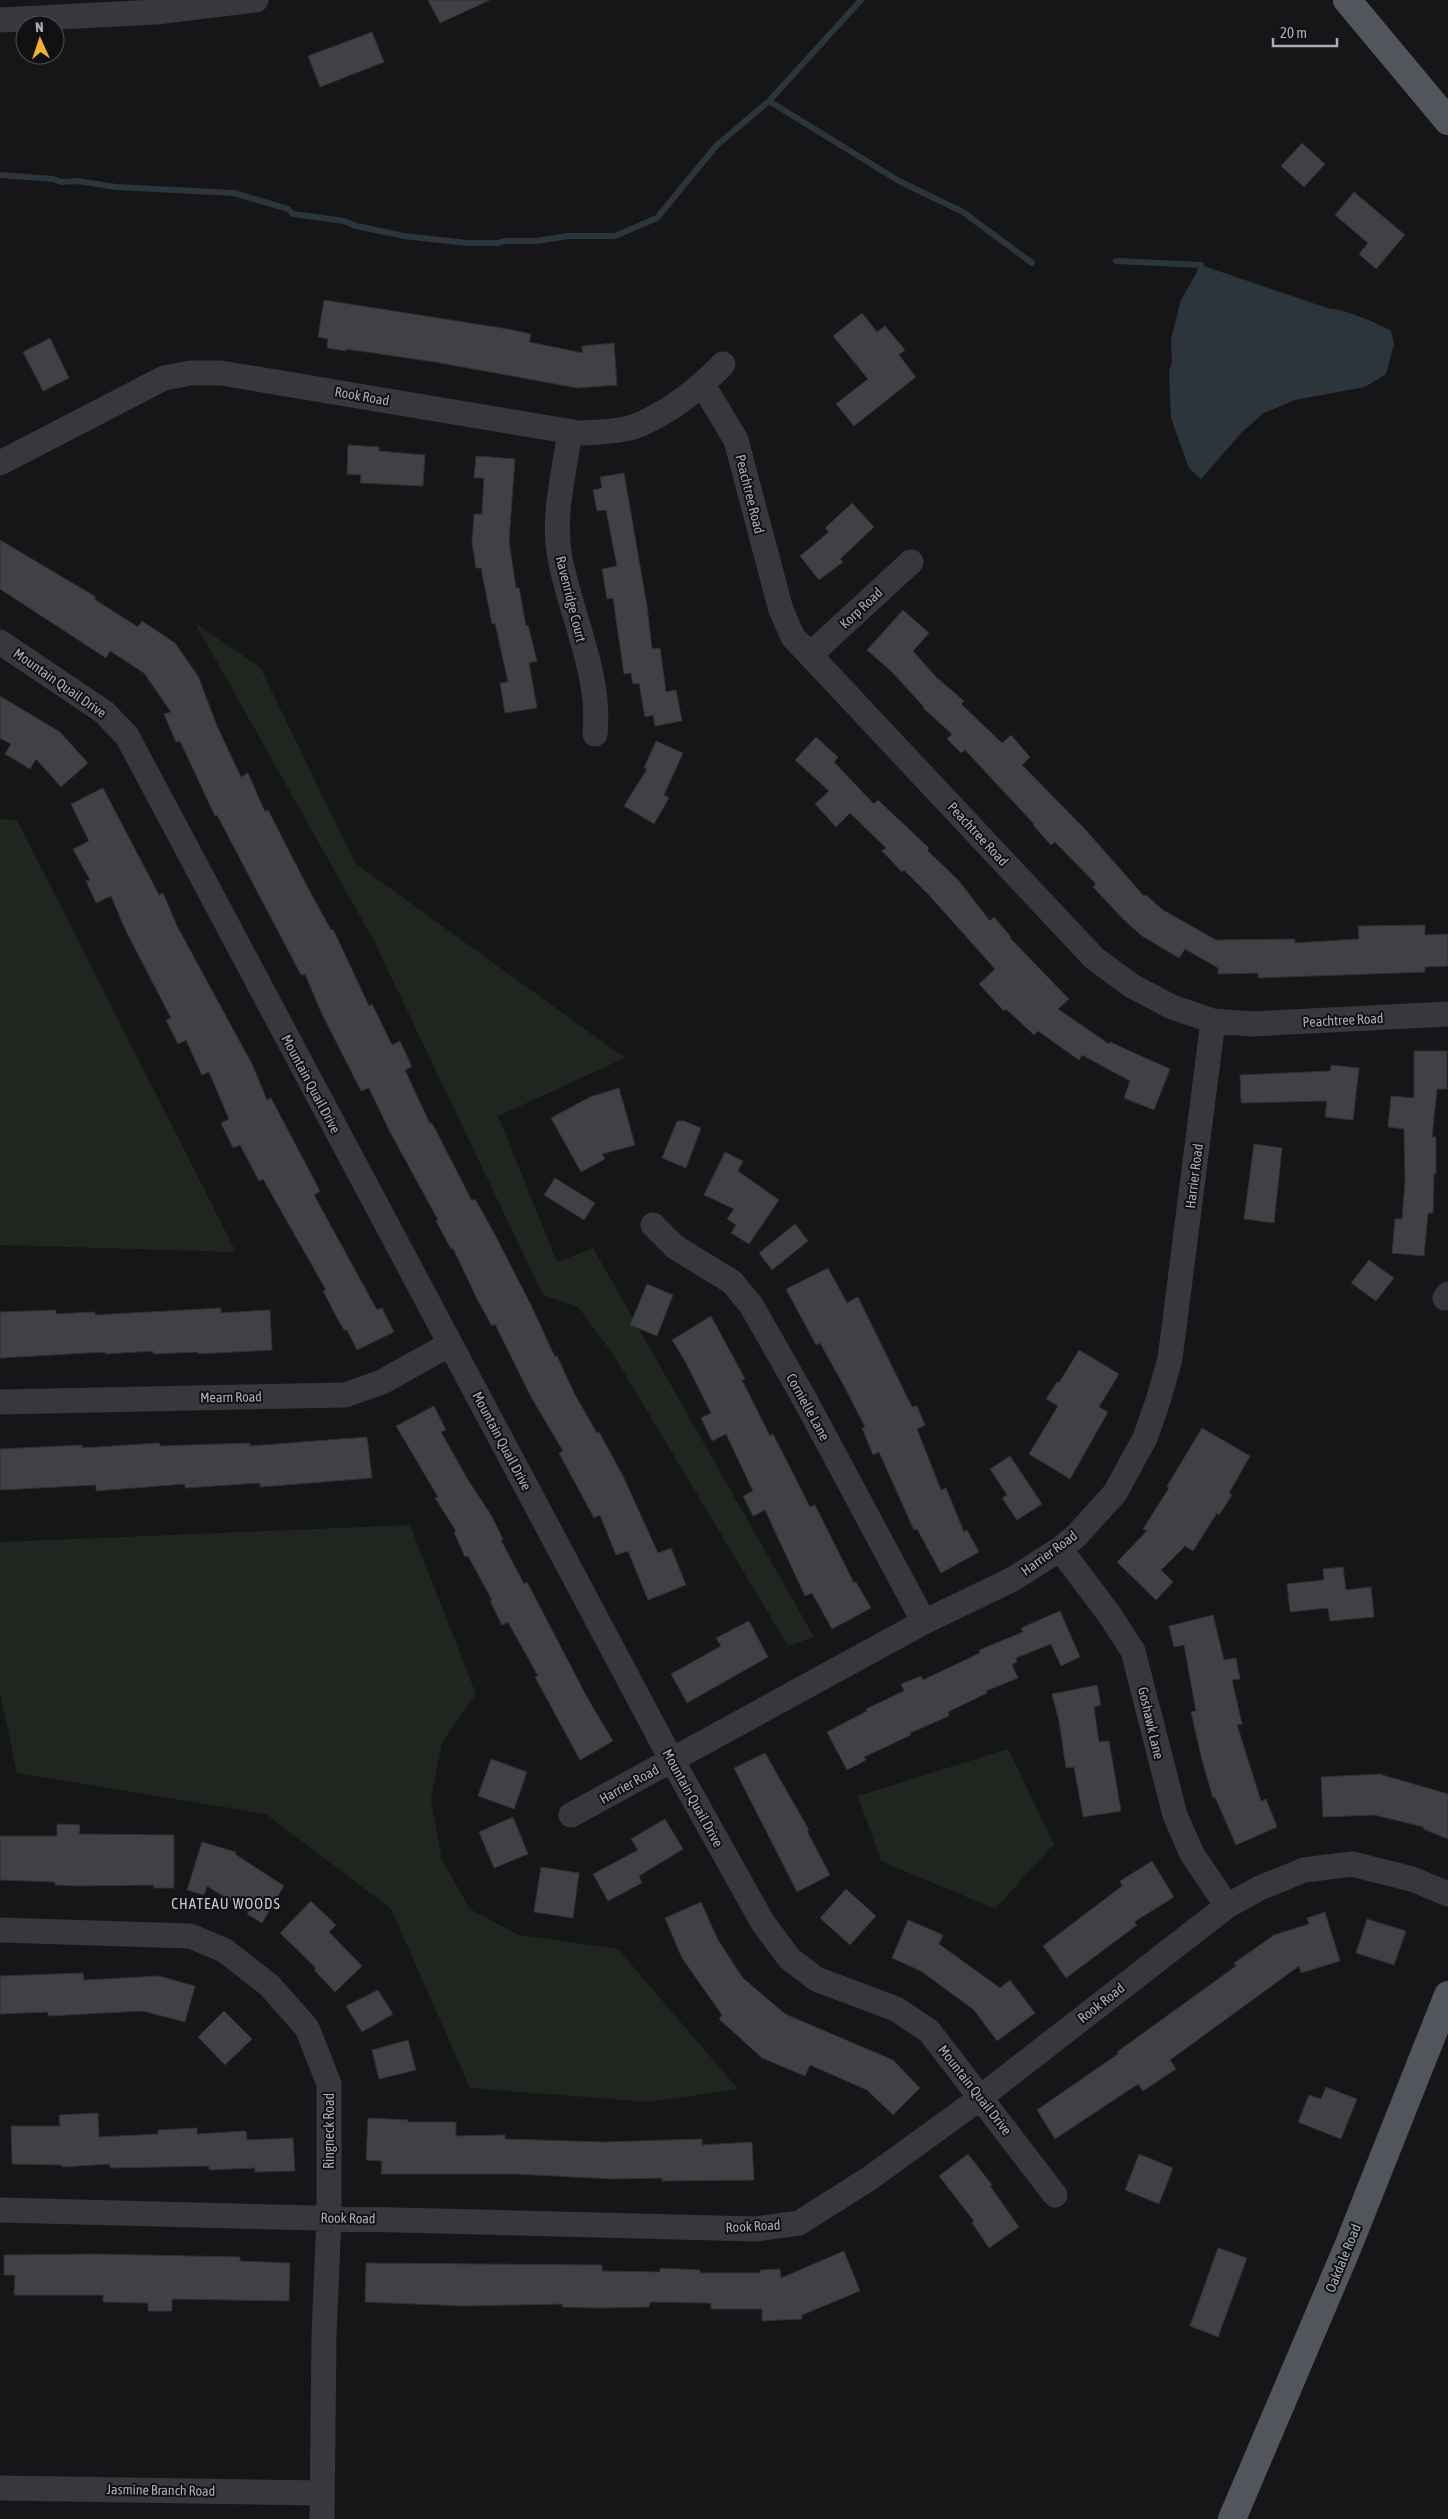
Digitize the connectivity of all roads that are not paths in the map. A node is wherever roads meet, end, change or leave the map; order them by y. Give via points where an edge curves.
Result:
1 (256, 0) edge
2 (1347, 0) edge
3 (0, 20) edge
4 (1448, 121) edge
5 (723, 364) dead end
6 (703, 385) junction
7 (570, 432) junction
8 (0, 463) edge
9 (910, 562) dead end
10 (0, 642) edge
11 (811, 654) junction
12 (595, 734) dead end
13 (1448, 1014) edge
14 (1213, 1021) junction
15 (653, 1224) dead end
16 (450, 1344) junction
17 (0, 1402) edge
18 (1060, 1549) junction
19 (924, 1622) junction
20 (672, 1760) junction
21 (571, 1815) dead end
22 (1448, 1894) edge
23 (1227, 1906) junction
24 (0, 1930) edge
25 (1448, 1995) edge
26 (980, 2096) junction
27 (1055, 2195) dead end
28 (0, 2210) edge
29 (329, 2218) junction
30 (0, 2488) edge
31 (322, 2493) junction
32 (322, 2519) edge
33 (1232, 2519) edge

1 - 3 street via 156,12
2 - 4 main road
5 - 6 street, Rook Road
6 - 7 street, Rook Road via 640,424 605,432
6 - 11 street, Peachtree Road via 736,440 781,610 793,637
7 - 8 street, Rook Road via 230,374 191,373 164,378
7 - 12 street, Ravenridge Court via 558,512 560,557 594,688
9 - 11 street, Korp Road
10 - 16 street, Mountain Quail Drive via 104,712 127,736
11 - 14 street, Peachtree Road via 1094,958 1132,986 1172,1007
13 - 14 street, Peachtree Road via 1252,1024
14 - 18 street, Harrier Road via 1170,1359 1158,1402 1144,1438 1115,1493
15 - 19 street, Cornielle Lane via 676,1247 732,1282 752,1306
16 - 17 street, Mearn Road via 382,1382 345,1395
16 - 20 street, Mountain Quail Drive
18 - 19 street, Harrier Road via 1012,1579
18 - 23 street, Goshawk Lane via 1133,1651 1175,1815 1192,1854
19 - 20 street, Harrier Road
20 - 21 street, Harrier Road
20 - 26 street, Mountain Quail Drive via 762,1923 790,1958 816,1979 896,2009 929,2031
22 - 23 street, Rook Road via 1412,1879 1352,1864 1304,1870
23 - 26 street, Rook Road
24 - 29 street, Ringneck Road via 190,1936 224,1950 269,1985 307,2028 329,2084
25 - 33 main road, Oakdale Road via 1345,2253
26 - 27 street, Mountain Quail Drive
26 - 29 street, Rook Road via 870,2178 799,2223 756,2229
28 - 29 street, Rook Road
29 - 31 street, Ringneck Road
30 - 31 street, Jasmine Branch Road
31 - 32 street, Ringneck Road

